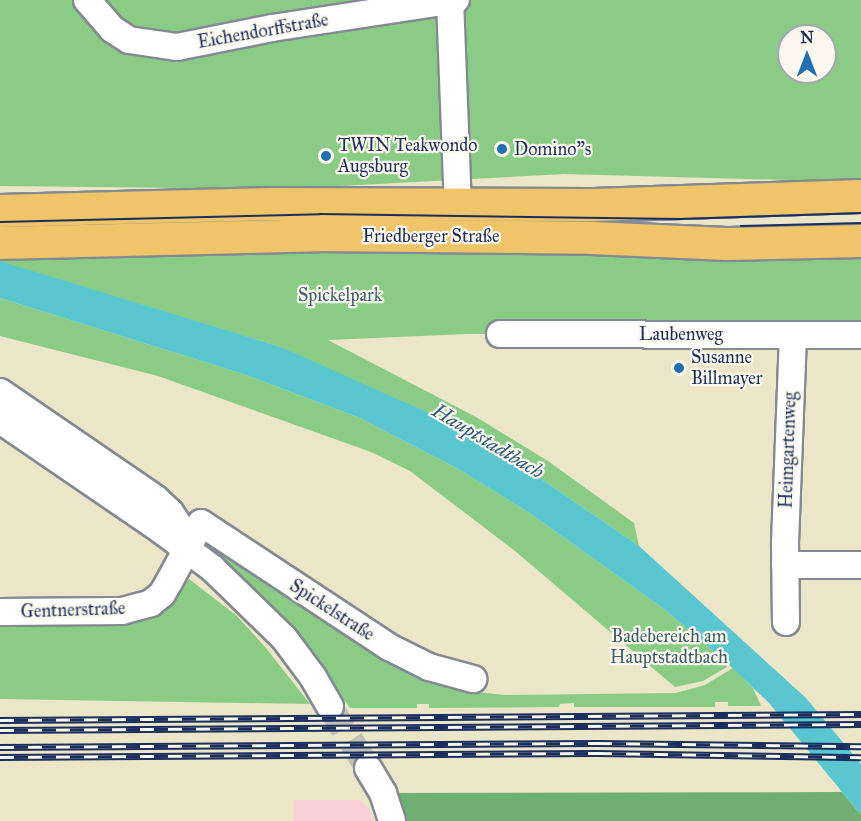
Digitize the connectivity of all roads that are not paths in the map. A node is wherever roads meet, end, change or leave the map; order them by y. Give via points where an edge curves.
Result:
1 (87, 0) edge
2 (450, 0) edge
3 (456, 0) edge
4 (861, 196) edge
5 (458, 205) junction
6 (0, 211) edge
7 (861, 241) edge
8 (1, 243) edge
9 (500, 334) dead end
10 (793, 335) junction
11 (861, 335) edge
12 (0, 392) edge
13 (0, 420) edge
14 (170, 512) junction
15 (201, 523) junction
16 (187, 548) junction
17 (785, 565) junction
18 (861, 565) edge
19 (0, 612) edge
20 (786, 622) dead end
21 (473, 679) dead end
22 (330, 707) tunnel mouth
23 (368, 768) tunnel mouth
24 (392, 821) edge

1 - 2 street, Eichendorffstraße via 112,30 129,40 177,47
2 - 3 street, Eichendorffstraße
2 - 5 street
4 - 5 main road, Friedberger Straße via 593,205
5 - 6 main road, Friedberger Straße via 271,204
7 - 8 main road, Friedberger Straße via 727,244 319,235
9 - 10 street, Laubenweg
10 - 11 street, Laubenweg
10 - 17 street, Heimgartenweg
12 - 14 street, Spickelstraße
13 - 16 street, Spickelstraße
14 - 15 street, Spickelstraße
14 - 16 street, Spickelstraße
15 - 16 street
15 - 21 street, Spickelstraße via 389,647 429,667
16 - 19 street, Gentnerstraße via 162,594 139,608
16 - 22 street, Spickelstraße via 284,638
17 - 18 street
17 - 20 street, Heimgartenweg
23 - 24 street via 383,793

